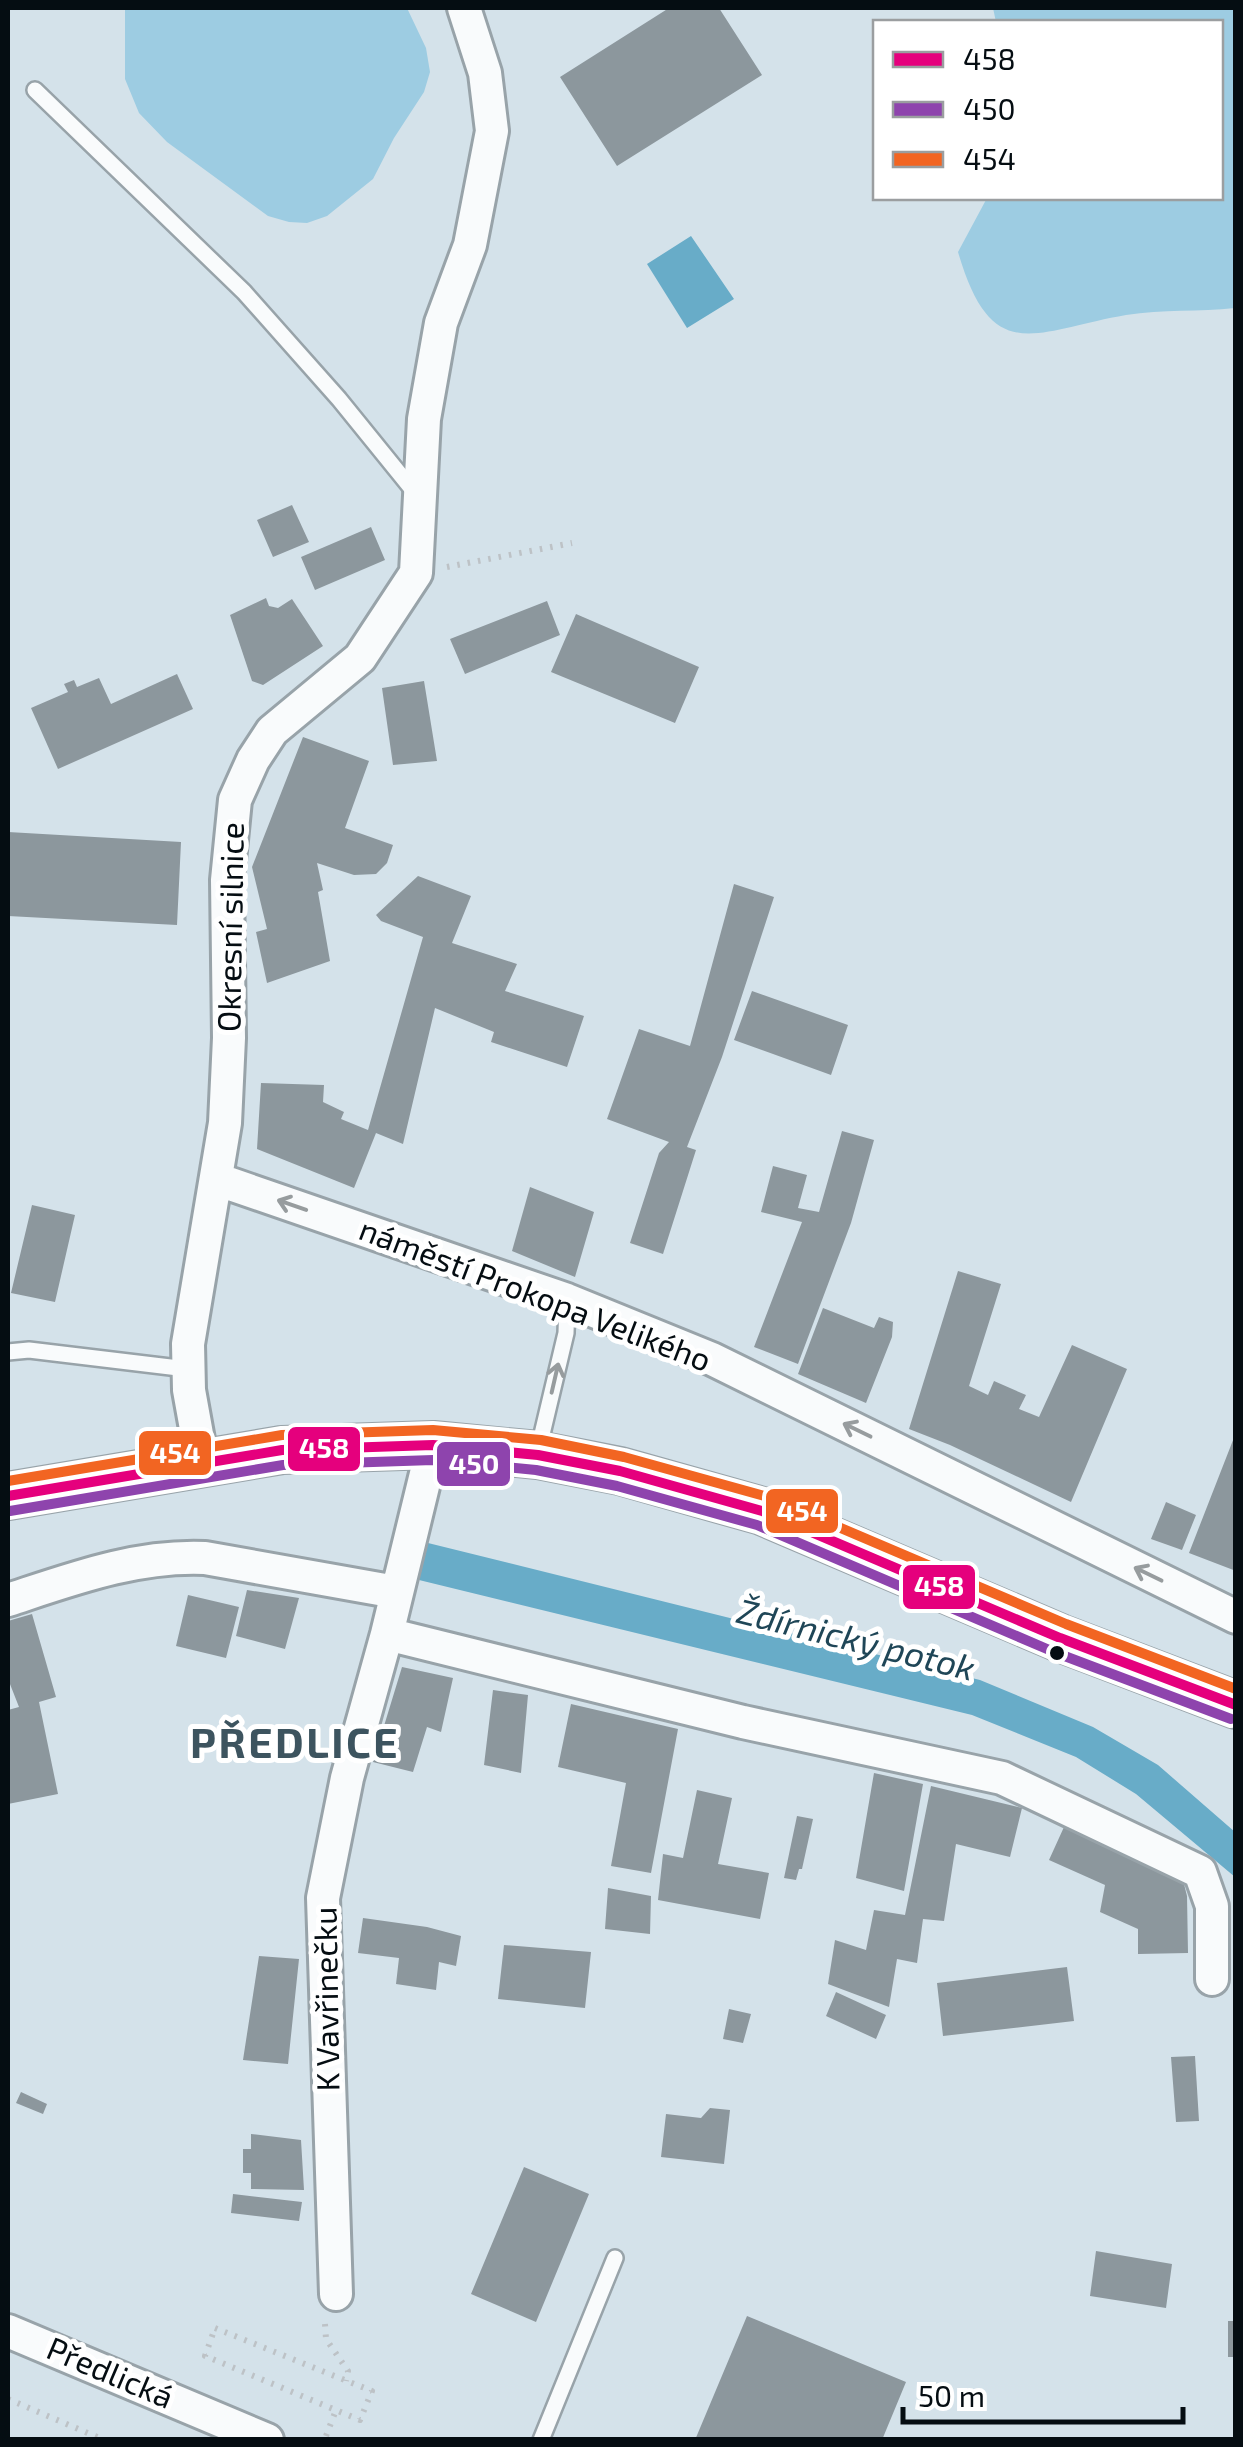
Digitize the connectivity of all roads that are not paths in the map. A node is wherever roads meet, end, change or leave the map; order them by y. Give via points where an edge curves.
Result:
1 (464, 8) edge
2 (36, 90) dead end
3 (418, 497) junction
4 (216, 1179) junction
5 (567, 1300) junction
6 (8, 1352) edge
7 (187, 1368) junction
8 (433, 1445) junction
9 (538, 1455) junction
10 (202, 1462) junction
11 (8, 1496) edge
12 (396, 1592) junction
13 (8, 1600) edge
14 (1236, 1617) edge
15 (387, 1634) junction
16 (1236, 1705) edge
17 (1212, 1979) dead end
18 (615, 2258) dead end
19 (331, 2307) road end
20 (8, 2330) edge
21 (267, 2440) edge
22 (541, 2440) edge

1 - 3 street via 485,73 492,131 470,246 441,323
2 - 3 lane via 244,292
3 - 4 street, Okresní silnice via 416,573 360,658 272,732 234,800 225,1123
5 -> 4 street, náměstí Prokopa Velikého
4 - 7 street
9 -> 5 lane via 566,1333
14 -> 5 street, náměstí Prokopa Velikého via 712,1359
6 - 7 lane
7 - 10 street
8 - 9 main road
8 - 10 main road via 282,1450
8 - 12 street
9 - 16 main road via 762,1512
10 - 11 main road
12 - 13 street via 176,1557 140,1561
12 - 15 street, K Vavřinečku
15 - 17 street via 1002,1778 1200,1872 1212,1906
15 - 19 street, K Vavřinečku via 323,1898
18 - 22 lane
20 - 21 street, Předlická

